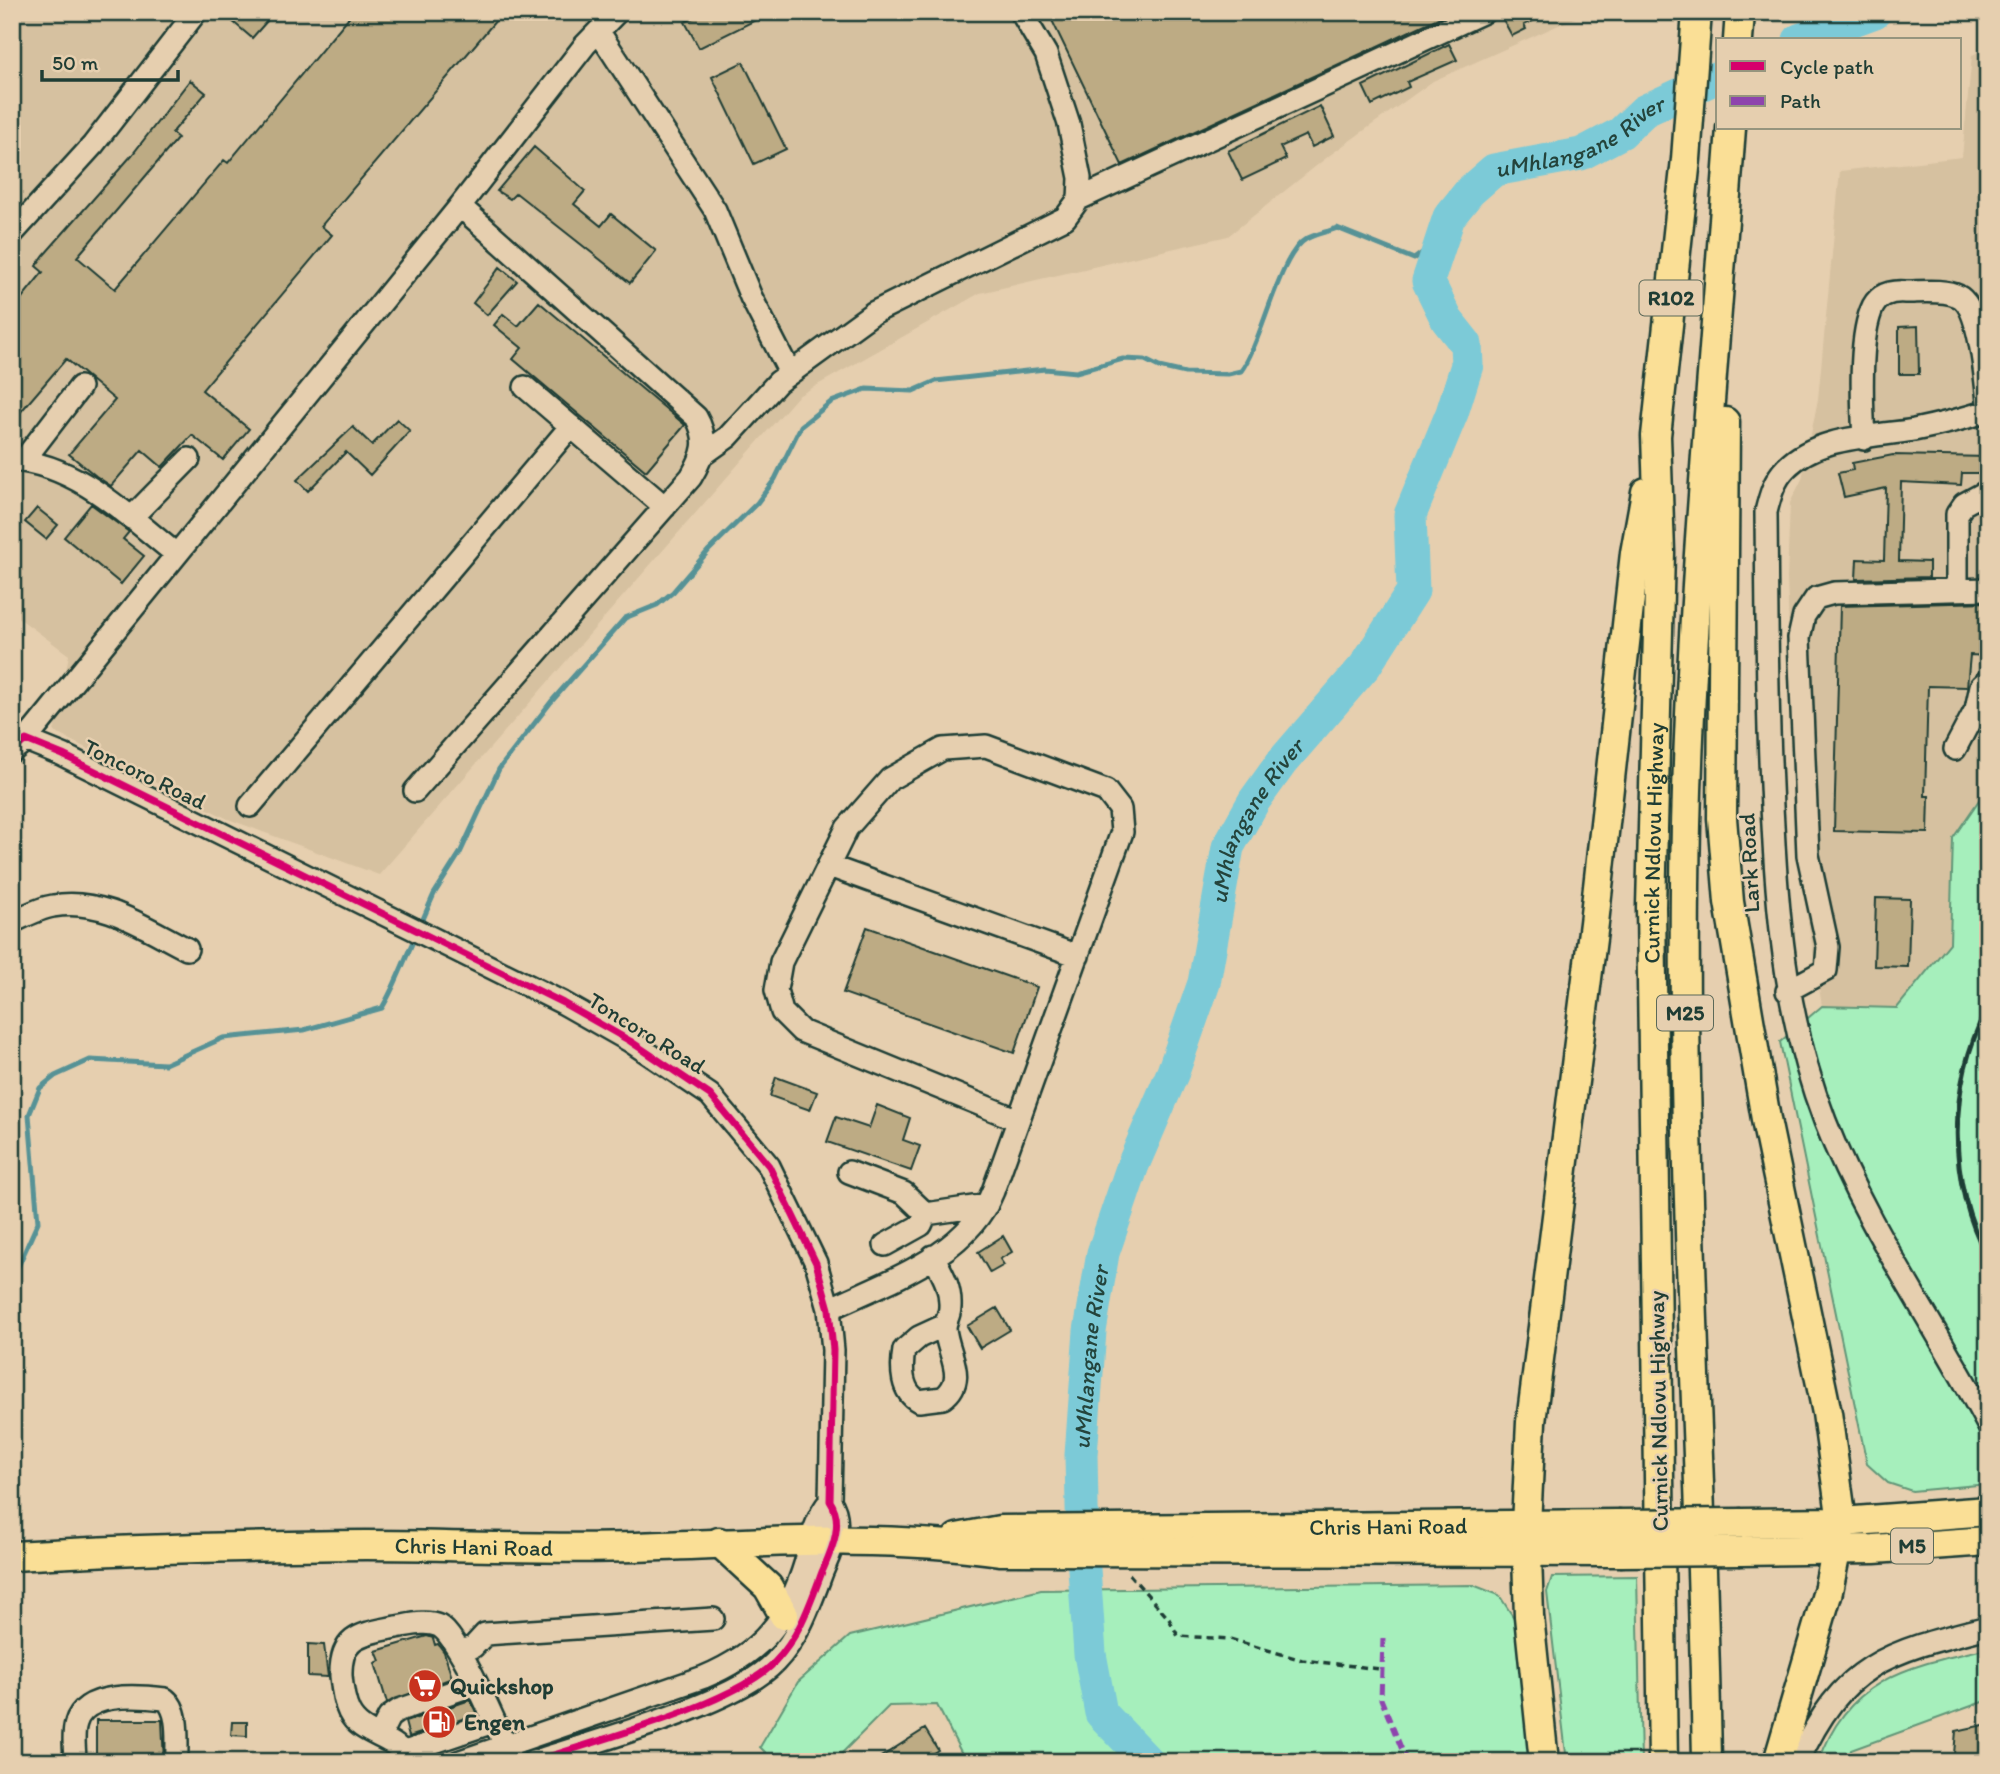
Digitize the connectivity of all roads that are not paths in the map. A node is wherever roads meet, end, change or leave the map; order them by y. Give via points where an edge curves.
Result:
1 (196, 12) edge
2 (617, 12) edge
3 (1021, 12) edge
4 (1484, 12) edge
5 (1697, 16) edge
6 (599, 32) junction
7 (1731, 130) edge
8 (1079, 198) junction
9 (460, 206) junction
10 (12, 234) edge
11 (1721, 265) junction
12 (790, 373) junction
13 (80, 387) dead end
14 (525, 387) dead end
15 (1988, 401) edge
16 (1988, 411) edge
17 (571, 426) junction
18 (1657, 436) junction
19 (1864, 439) junction
20 (704, 454) junction
21 (188, 459) dead end
22 (18, 460) edge
23 (1988, 491) edge
24 (665, 507) junction
25 (131, 518) junction
26 (176, 554) junction
27 (1988, 589) edge
28 (1957, 590) junction
29 (1988, 680) edge
30 (19, 746) edge
31 (1955, 749) dead end
32 (415, 791) dead end
33 (250, 806) dead end
34 (828, 866) junction
35 (12, 922) edge
36 (187, 949) dead end
37 (1078, 956) junction
38 (1787, 991) junction
39 (1018, 1120) junction
40 (849, 1172) dead end
41 (987, 1205) junction
42 (926, 1214) junction
43 (885, 1245) dead end
44 (933, 1256) junction
45 (829, 1309) junction
46 (944, 1325) dead end
47 (1988, 1425) edge
48 (1988, 1511) edge
49 (1842, 1522) junction
50 (1526, 1525) junction
51 (1742, 1537) junction
52 (1463, 1539) junction
53 (1988, 1541) edge
54 (719, 1542) junction
55 (823, 1542) junction
56 (1837, 1550) junction
57 (1527, 1553) junction
58 (12, 1556) edge
59 (783, 1615) junction
60 (713, 1619) dead end
61 (1988, 1627) edge
62 (460, 1651) junction
63 (476, 1684) junction
64 (492, 1722) junction
65 (380, 1735) junction
66 (508, 1754) edge
67 (407, 1757) edge
68 (75, 1762) edge
69 (177, 1762) edge
70 (458, 1762) edge
71 (533, 1762) edge
72 (1544, 1762) edge
73 (1663, 1762) edge
74 (1707, 1762) edge
75 (1778, 1762) edge
76 (1798, 1762) edge

1 - 10 street via 93,145
2 - 6 street
3 - 8 street via 1046,54 1069,124 1080,178
4 - 8 street
5 - 18 main road, Curnick Ndlovu Highway / R102
6 - 9 street
6 - 12 street via 715,210 751,297
7 - 11 main road, Curnick Ndlovu Highway / R102
8 - 12 street via 1065,218 873,313
9 - 20 street via 696,417 704,431
9 - 26 street
11 - 49 main road via 1726,371 1722,818 1728,902 1770,1138 1827,1413
11 - 74 main road, Curnick Ndlovu Highway / M25 via 1697,560 1686,839 1685,1050
12 - 20 street via 728,437
13 - 22 street
14 - 17 street
15 - 19 street via 1973,313 1965,299 1955,294 1892,291 1871,309 1867,328
16 - 19 street, Lark Road
17 - 24 street
17 - 33 street
18 - 50 main road via 1635,553 1594,923 1538,1345
18 - 73 main road, Curnick Ndlovu Highway / M25 via 1660,552 1651,907
19 - 38 street, Lark Road via 1811,450 1786,468 1772,488 1766,512 1770,776
20 - 24 street
21 - 25 street
22 - 25 street via 96,489
23 - 28 street via 1964,504 1957,514
24 - 32 street
25 - 26 street
26 - 30 street
27 - 28 street
28 - 38 street via 1834,593 1815,598 1804,616 1799,638 1808,855 1828,947 1826,970
29 - 31 street via 1980,686 1976,709
30 - 45 street, Toncoro Road via 63,755 564,1003 709,1096 769,1166 816,1263
34 - 37 street
34 - 37 street via 847,828 890,779 943,749 986,746 1106,791 1120,809 1122,832
34 - 39 street via 781,962 776,990 782,1012 801,1031
35 - 36 street via 52,906 81,904 104,908
37 - 39 street
38 - 47 street, Lark Road via 1812,1081 1846,1172
39 - 41 street
40 - 42 street via 904,1193
41 - 42 street
41 - 44 street via 974,1226
42 - 43 street via 921,1226
44 - 45 street
44 - 46 street via 950,1295
45 - 55 street, Toncoro Road via 833,1350 830,1501 820,1517
48 - 49 main road, M5
49 - 51 main road, Chris Hani Road / M5
49 - 56 main road
50 - 51 main road, Chris Hani Road / M5, bridge via 1618,1524
50 - 52 main road, Chris Hani Road
50 - 57 main road
51 - 56 main road, Chris Hani Road / M5
51 - 57 main road, Chris Hani Road / M5, bridge via 1620,1552
52 - 55 main road, Chris Hani Road
52 - 57 main road, Chris Hani Road
53 - 56 main road, M5
54 - 55 main road, Chris Hani Road
54 - 58 main road, Chris Hani Road via 636,1547 364,1545
54 - 59 main road via 768,1587
55 - 59 street
55 - 71 street via 800,1626 773,1664 752,1680 720,1697
56 - 75 main road
57 - 72 main road
59 - 66 street via 770,1634 729,1666
60 - 62 street via 485,1634 473,1647
61 - 76 street via 1898,1651 1866,1669 1824,1712
62 - 63 street
62 - 65 street via 438,1626 419,1623 352,1640 341,1663 349,1713 364,1728
63 - 64 street
63 - 65 street via 399,1710
64 - 66 street
64 - 67 street
65 - 67 street
66 - 70 street
68 - 69 street via 76,1721 89,1704 129,1697 165,1699 172,1705

